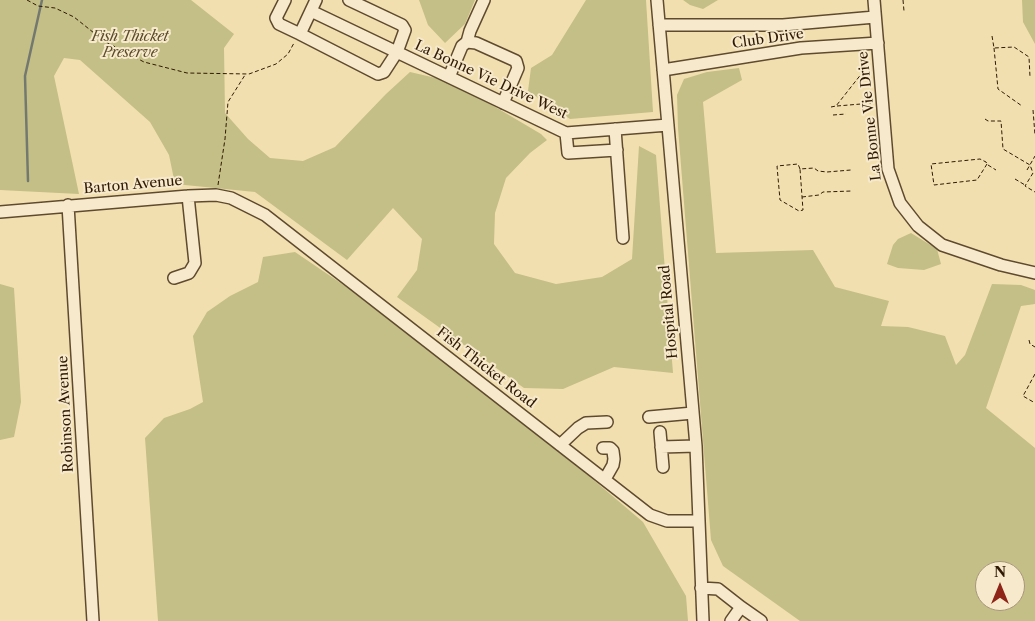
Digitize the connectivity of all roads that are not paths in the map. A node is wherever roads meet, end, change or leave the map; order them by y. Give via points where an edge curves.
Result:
1 (285, 0) edge
2 (316, 0) edge
3 (349, 0) edge
4 (484, 0) edge
5 (657, 0) edge
6 (874, 0) edge
7 (311, 11) junction
8 (875, 17) junction
9 (659, 25) junction
10 (300, 34) junction
11 (467, 42) junction
12 (878, 43) junction
13 (397, 52) junction
14 (663, 70) junction
15 (449, 77) junction
16 (503, 103) junction
17 (668, 125) junction
18 (615, 129) junction
19 (566, 133) junction
20 (617, 150) junction
21 (188, 196) junction
22 (68, 205) junction
23 (0, 212) edge
24 (264, 215) joint
25 (623, 238) dead end
26 (1035, 273) edge
27 (174, 278) dead end
28 (692, 413) junction
29 (649, 417) dead end
30 (607, 422) dead end
31 (660, 432) dead end
32 (560, 445) junction
33 (696, 446) junction
34 (661, 447) junction
35 (603, 448) dead end
36 (663, 467) dead end
37 (605, 479) junction
38 (698, 521) junction
39 (701, 588) junction
40 (741, 607) junction
41 (734, 620) edge
42 (93, 621) edge
43 (703, 621) edge
44 (761, 621) edge

1 - 10 street via 276,18 279,24
2 - 7 street
3 - 13 street via 402,25 405,30
4 - 11 street
5 - 9 street, Hospital Road
6 - 8 street, La Bonne Vie Drive
7 - 10 street
7 - 13 street, La Bonne Vie Drive West
8 - 9 street via 783,25
8 - 12 street, La Bonne Vie Drive
9 - 14 street, Hospital Road
10 - 13 street via 378,74 384,72
11 - 15 street via 462,46
11 - 16 street via 516,62 518,68
12 - 14 street, Club Drive via 801,48
12 - 26 street, La Bonne Vie Drive via 888,169 900,203 918,226 942,245
13 - 15 street, La Bonne Vie Drive West
14 - 17 street, Hospital Road
15 - 16 street, La Bonne Vie Drive West
16 - 19 street, La Bonne Vie Drive West
17 - 18 street, La Bonne Vie Drive West
17 - 28 street, Hospital Road
18 - 19 street, La Bonne Vie Drive West
18 - 20 street
19 - 20 street via 568,153
20 - 25 street
21 - 22 street, Barton Avenue
21 - 24 street, Barton Avenue via 232,198
21 - 27 street via 195,263 189,274
22 - 23 street, Barton Avenue
22 - 42 street, Robinson Avenue
24 - 32 street, Fish Thicket Road
28 - 29 street
28 - 33 street, Hospital Road
30 - 32 street via 586,424
31 - 34 street
32 - 37 street, Fish Thicket Road
33 - 34 street
33 - 38 street, Hospital Road
34 - 36 street
35 - 37 street via 614,451 614,465
37 - 38 street, Fish Thicket Road via 659,520
38 - 39 street, Hospital Road
39 - 40 street via 718,589
39 - 43 street, Hospital Road
40 - 41 street
40 - 44 street

